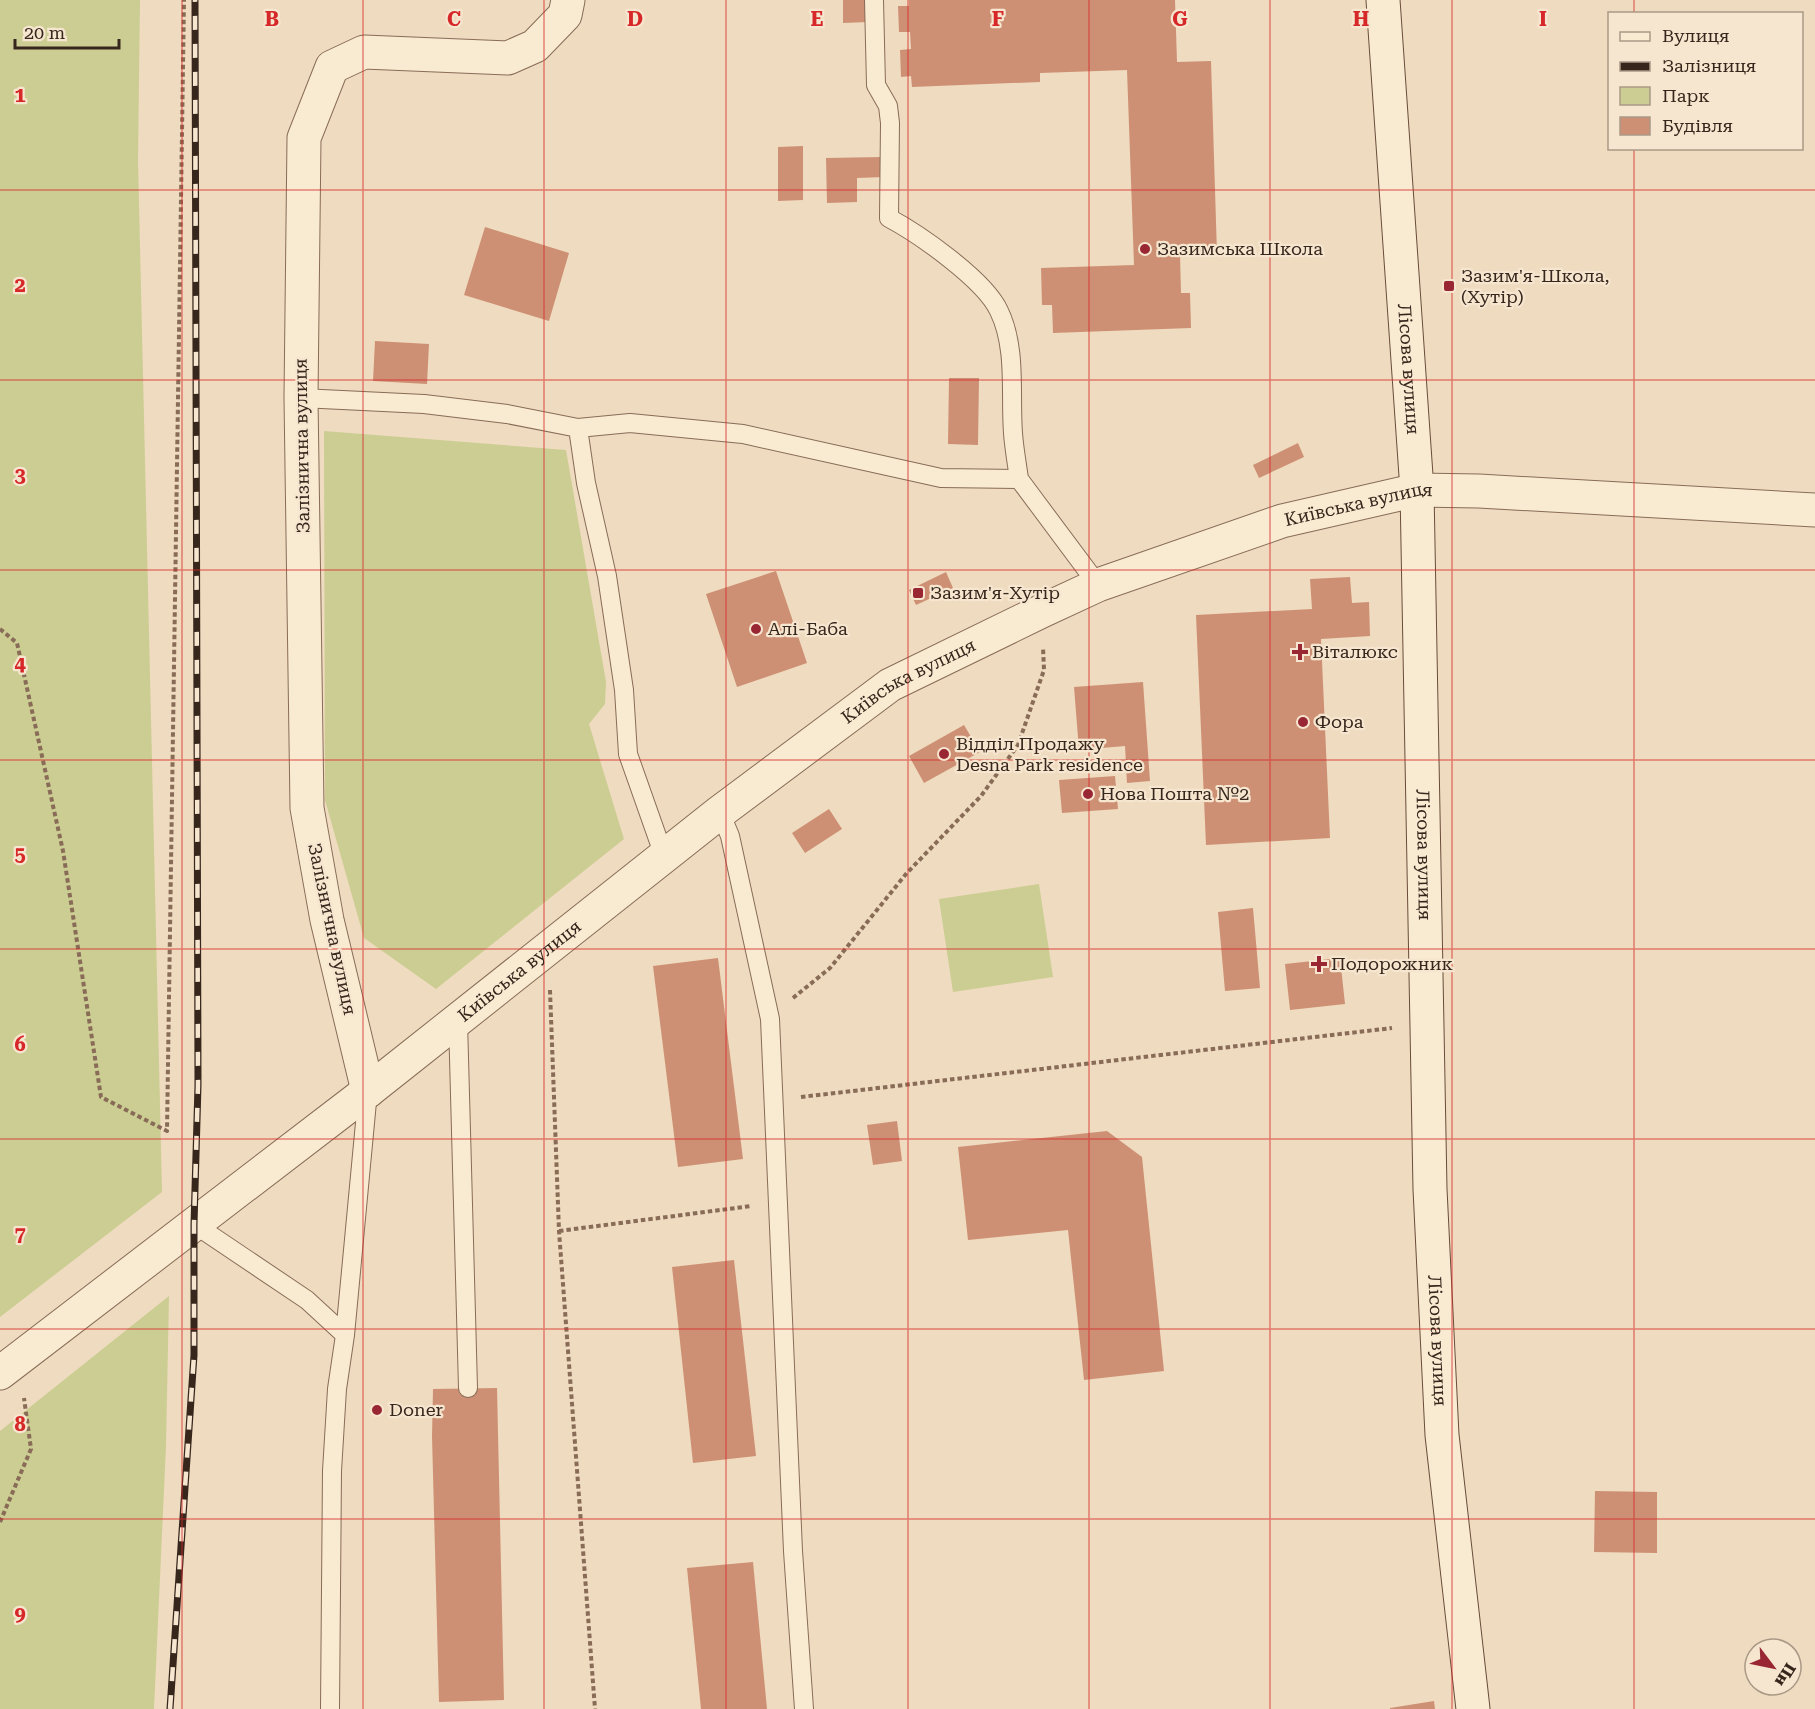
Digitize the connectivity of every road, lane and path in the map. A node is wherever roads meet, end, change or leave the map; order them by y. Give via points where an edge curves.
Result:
1 (184, 0) edge
2 (568, 0) edge
3 (874, 0) edge
4 (1383, 0) edge
5 (301, 398) junction
6 (578, 428) junction
7 (1019, 478) junction
8 (1417, 490) junction
9 (1815, 510) edge
10 (1098, 585) junction
11 (0, 629) edge
12 (1042, 645) dead end
13 (720, 812) junction
14 (664, 856) junction
15 (547, 948) junction
16 (770, 1019) junction
17 (458, 1021) junction
18 (1426, 1024) junction
19 (368, 1091) junction
20 (775, 1100) junction
21 (778, 1202) junction
22 (194, 1224) junction
23 (559, 1231) junction
24 (345, 1335) junction
25 (9, 1366) edge
26 (468, 1388) dead end
27 (0, 1522) edge
28 (330, 1709) edge
29 (595, 1709) edge
30 (804, 1709) edge
31 (1473, 1709) edge

1 - 11 path via 167,1131 101,1097 63,851 17,643
2 - 5 street, Залізнична вулиця via 565,15 535,46 508,58 364,52 332,67 304,138
3 - 7 lane via 876,85 888,106 890,123 889,218 917,233 960,269 999,311 1010,348 1013,435
4 - 8 street, Лісова вулиця
5 - 6 lane via 424,404
5 - 19 street, Залізнична вулиця via 308,808 327,920
6 - 7 lane via 630,423 743,434 941,478
6 - 14 lane via 607,576 624,690 627,754
7 - 10 lane
8 - 9 street, Київська вулиця
8 - 10 street, Київська вулиця via 1282,521
8 - 18 street, Лісова вулиця
10 - 13 street, Київська вулиця via 890,685
12 - 16 path via 1044,670 1018,745 987,787 906,874 830,968
13 - 14 street, Київська вулиця
13 - 16 lane via 730,836
14 - 15 street, Київська вулиця
15 - 17 street, Київська вулиця
15 - 23 path
16 - 20 lane
17 - 19 street, Київська вулиця
17 - 26 lane
18 - 20 path
18 - 31 street, Лісова вулиця via 1442,1435
19 - 22 street, Київська вулиця
19 - 24 lane
20 - 21 lane
21 - 23 path
21 - 30 lane
22 - 24 lane via 307,1300
22 - 25 street, Київська вулиця
23 - 29 path
24 - 28 lane via 332,1470
25 - 27 path via 31,1449

